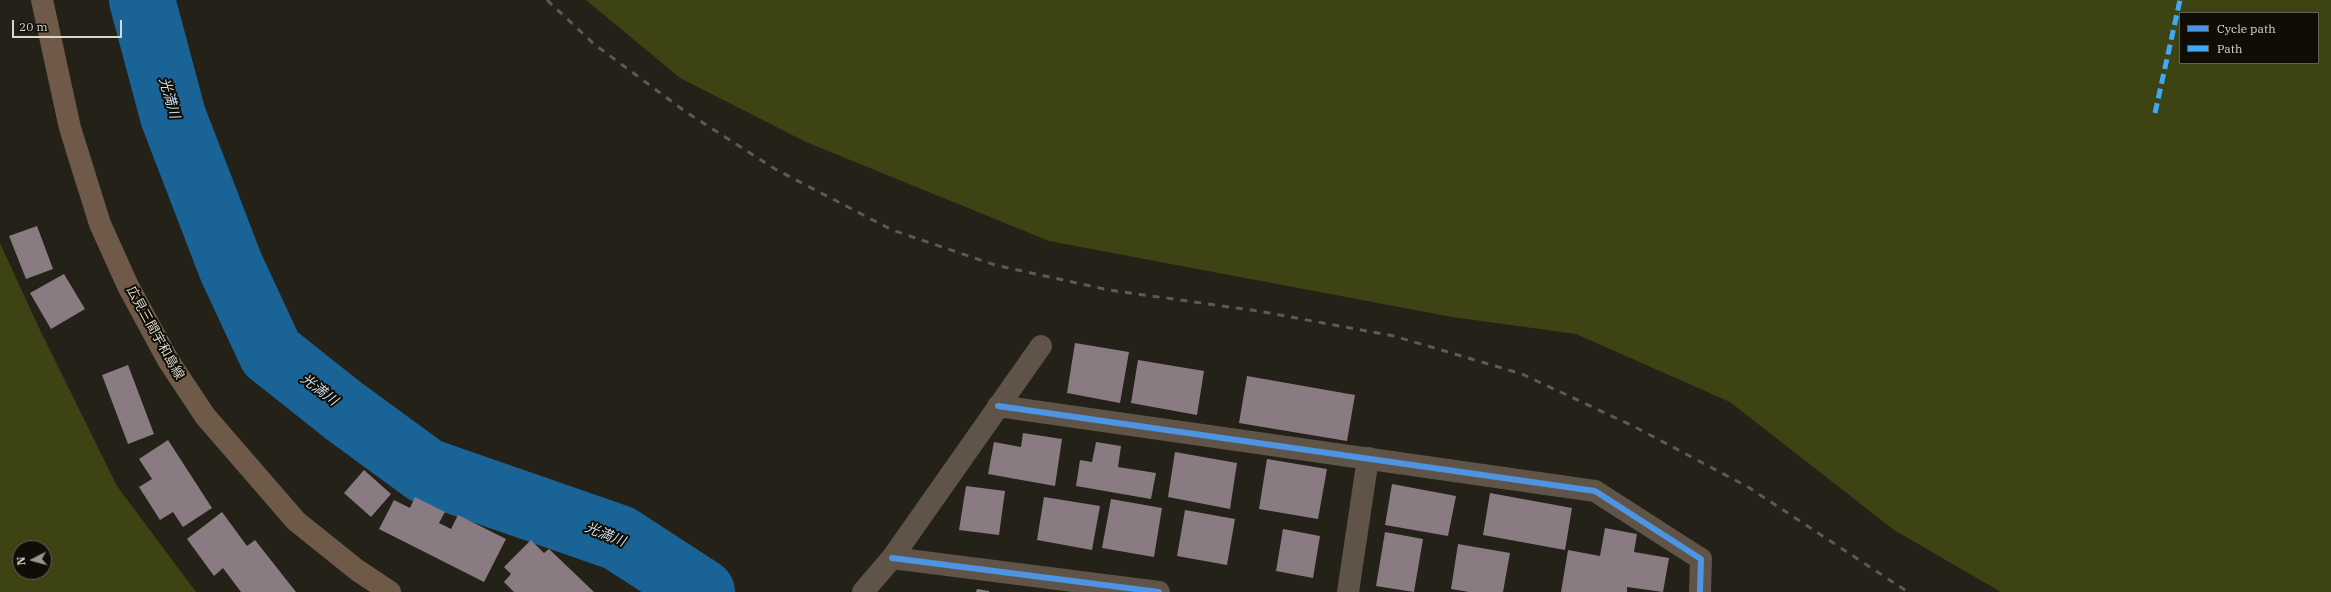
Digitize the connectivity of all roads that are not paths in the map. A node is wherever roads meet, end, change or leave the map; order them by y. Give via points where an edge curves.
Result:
1 (42, 0) edge
2 (1041, 346) dead end
3 (998, 406) junction
4 (1368, 458) junction
5 (892, 558) junction
6 (390, 592) edge
7 (863, 592) edge
8 (1159, 592) edge
9 (1348, 592) edge
10 (1700, 592) edge

1 - 6 main road, 広見三間宇和島線 via 70,128 100,224 128,286 168,360 205,416 296,521 357,570
2 - 3 street
3 - 4 street
3 - 5 street
4 - 9 street
4 - 10 street via 1595,491 1701,559
5 - 7 street
5 - 8 street

